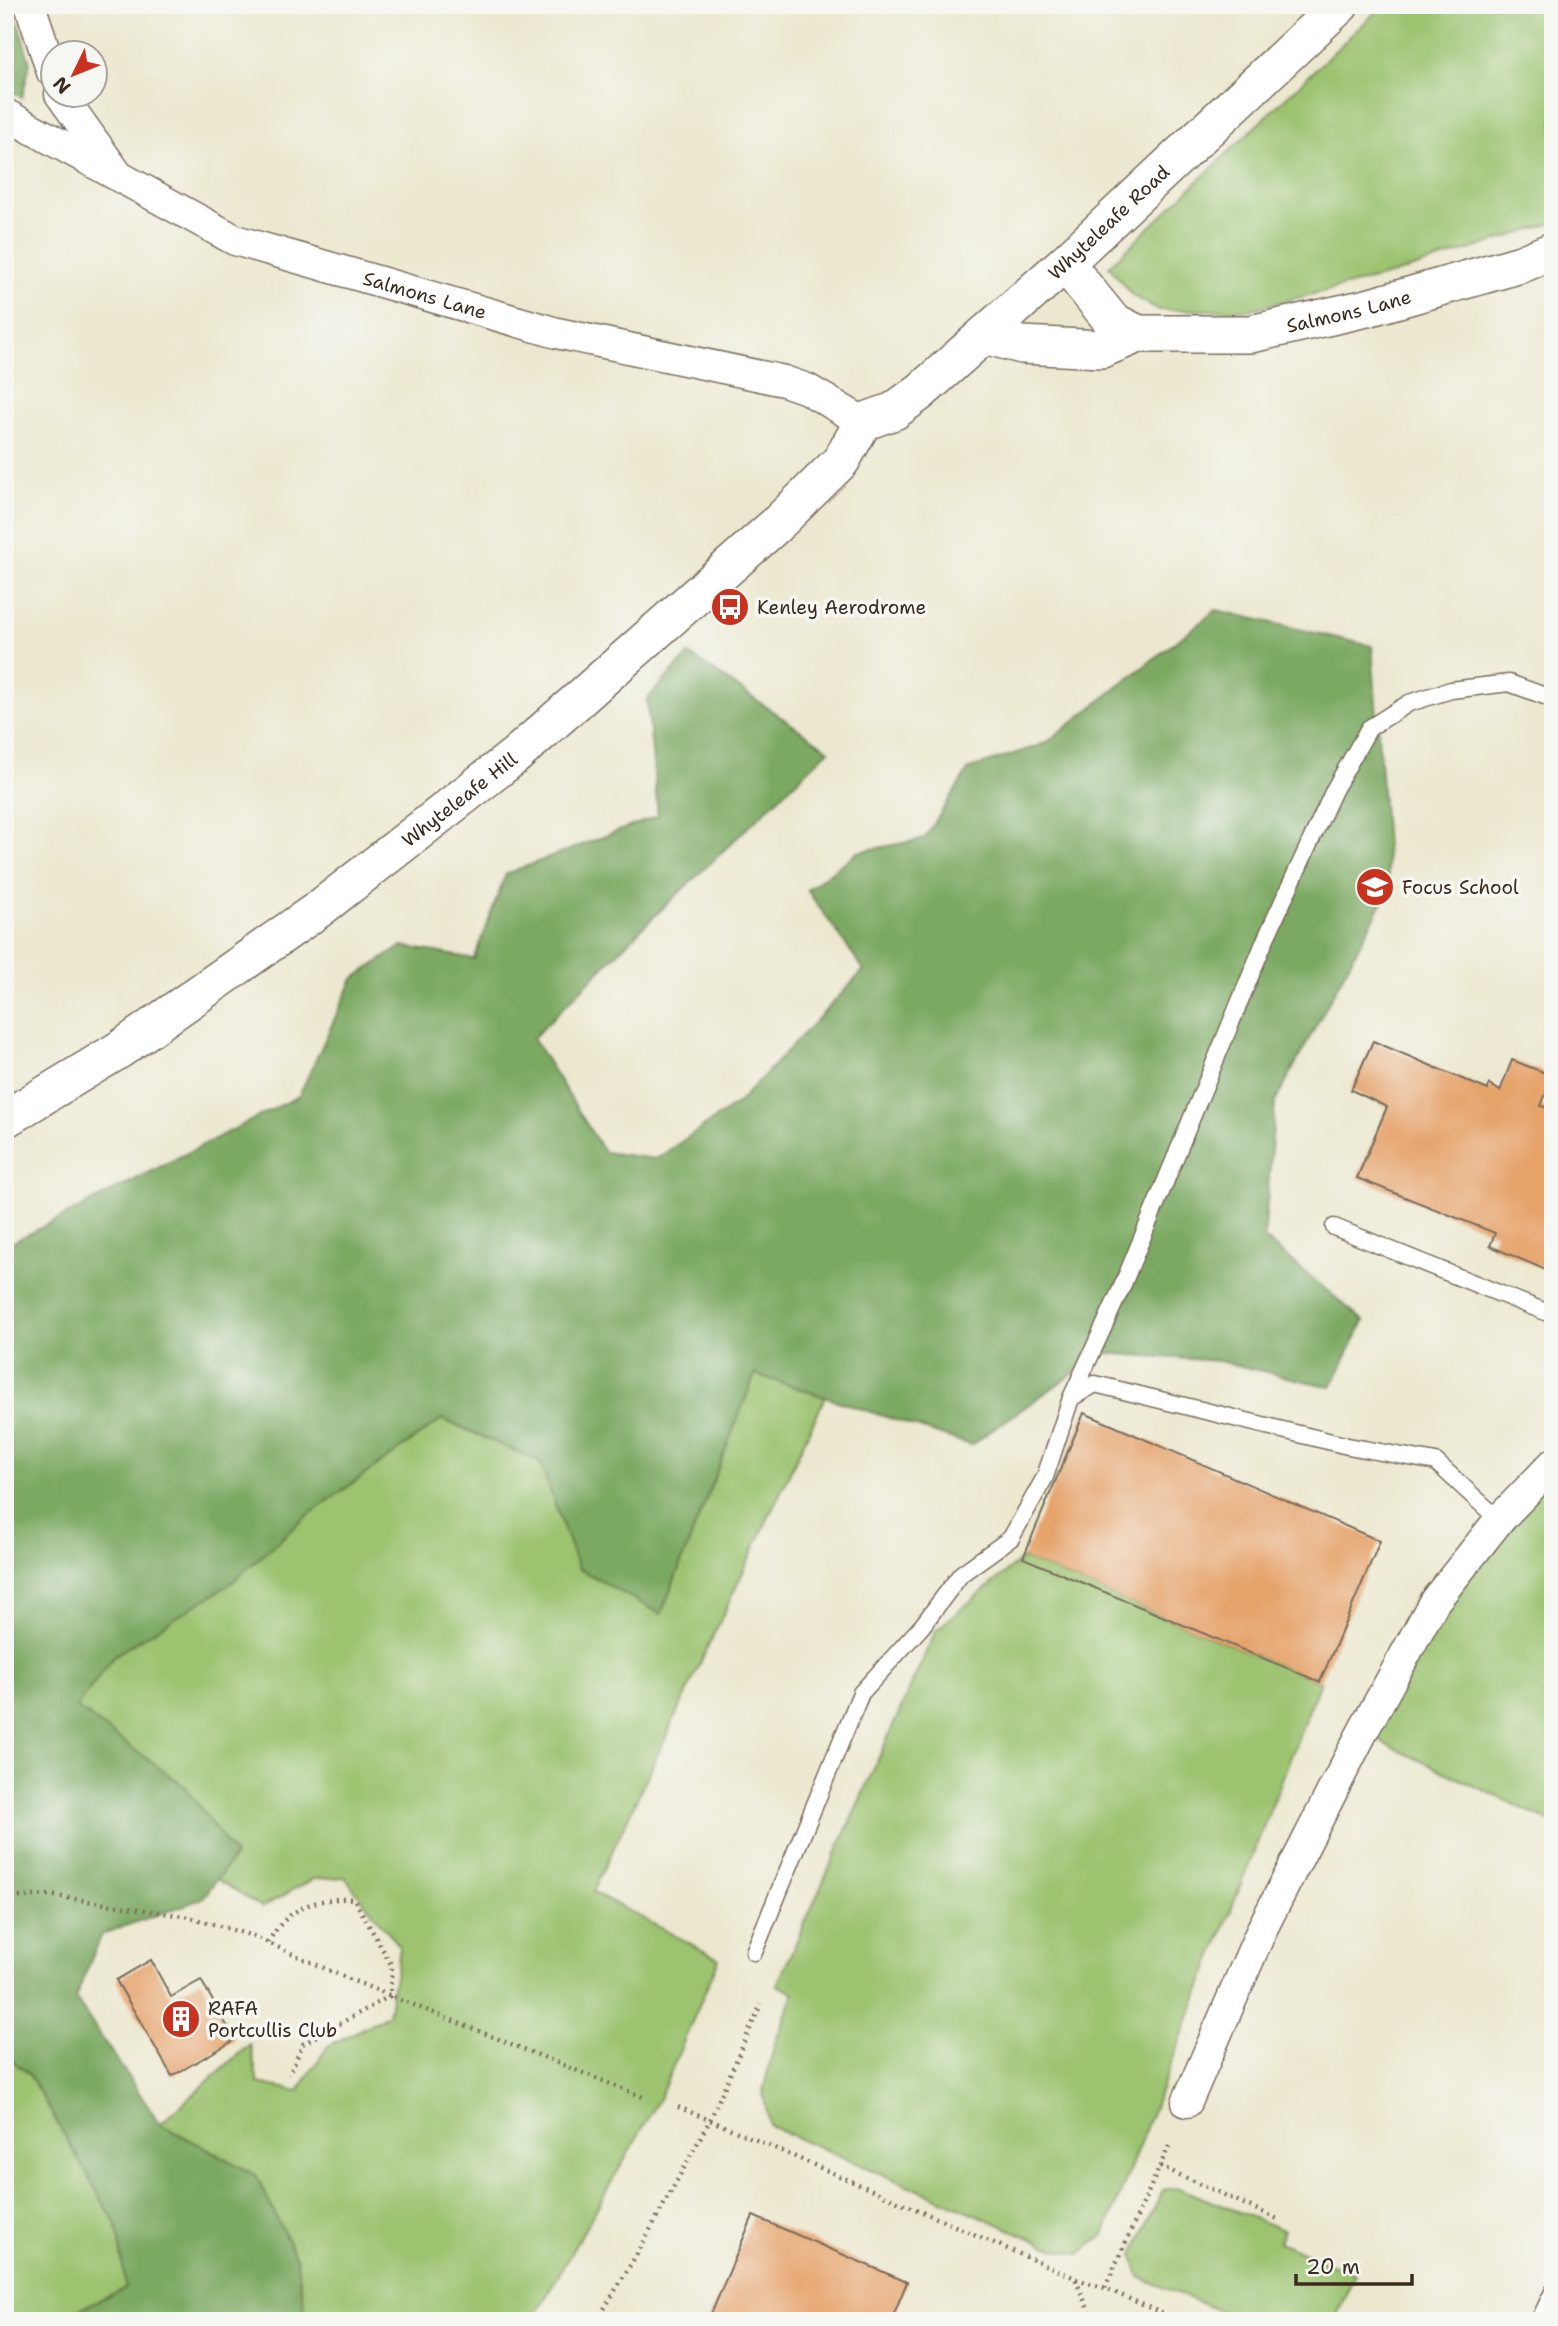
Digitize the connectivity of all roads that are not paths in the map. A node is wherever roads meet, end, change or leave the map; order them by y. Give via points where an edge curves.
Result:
1 (30, 5) edge
2 (1331, 8) edge
3 (41, 38) edge
4 (70, 108) edge
5 (8, 120) edge
6 (121, 178) junction
7 (1553, 251) edge
8 (1065, 263) junction
9 (1138, 334) junction
10 (984, 335) junction
11 (863, 422) junction
12 (1553, 699) edge
13 (5, 1119) edge
14 (1334, 1227) dead end
15 (1553, 1315) edge
16 (1071, 1398) junction
17 (1553, 1464) edge
18 (1499, 1520) junction
19 (754, 1952) dead end
20 (1187, 2102) dead end
21 (1553, 2292) edge
22 (1539, 2321) edge

1 - 3 street
2 - 8 street, Whyteleafe Road
4 - 6 street
5 - 6 street, Salmons Lane
6 - 11 street, Salmons Lane via 235,240 557,332 784,382 807,389
7 - 9 street, Salmons Lane via 1367,308 1251,334
8 - 9 street via 1112,321
8 - 10 street, Whyteleafe Road
9 - 10 street, Salmons Lane via 1102,348 1022,345
10 - 11 street, Whyteleafe Road via 894,411
11 - 13 street, Whyteleafe Hill via 841,461 776,524 516,755 297,924 119,1049
12 - 16 lane via 1509,683 1451,690 1409,703 1369,728 1334,790 1266,938
14 - 15 lane
16 - 18 lane via 1095,1384 1348,1446 1436,1462
16 - 19 lane via 1045,1477 1011,1538 961,1574 922,1626 861,1693
17 - 18 street
18 - 20 street via 1434,1602 1362,1733 1263,1927
21 - 22 lane

